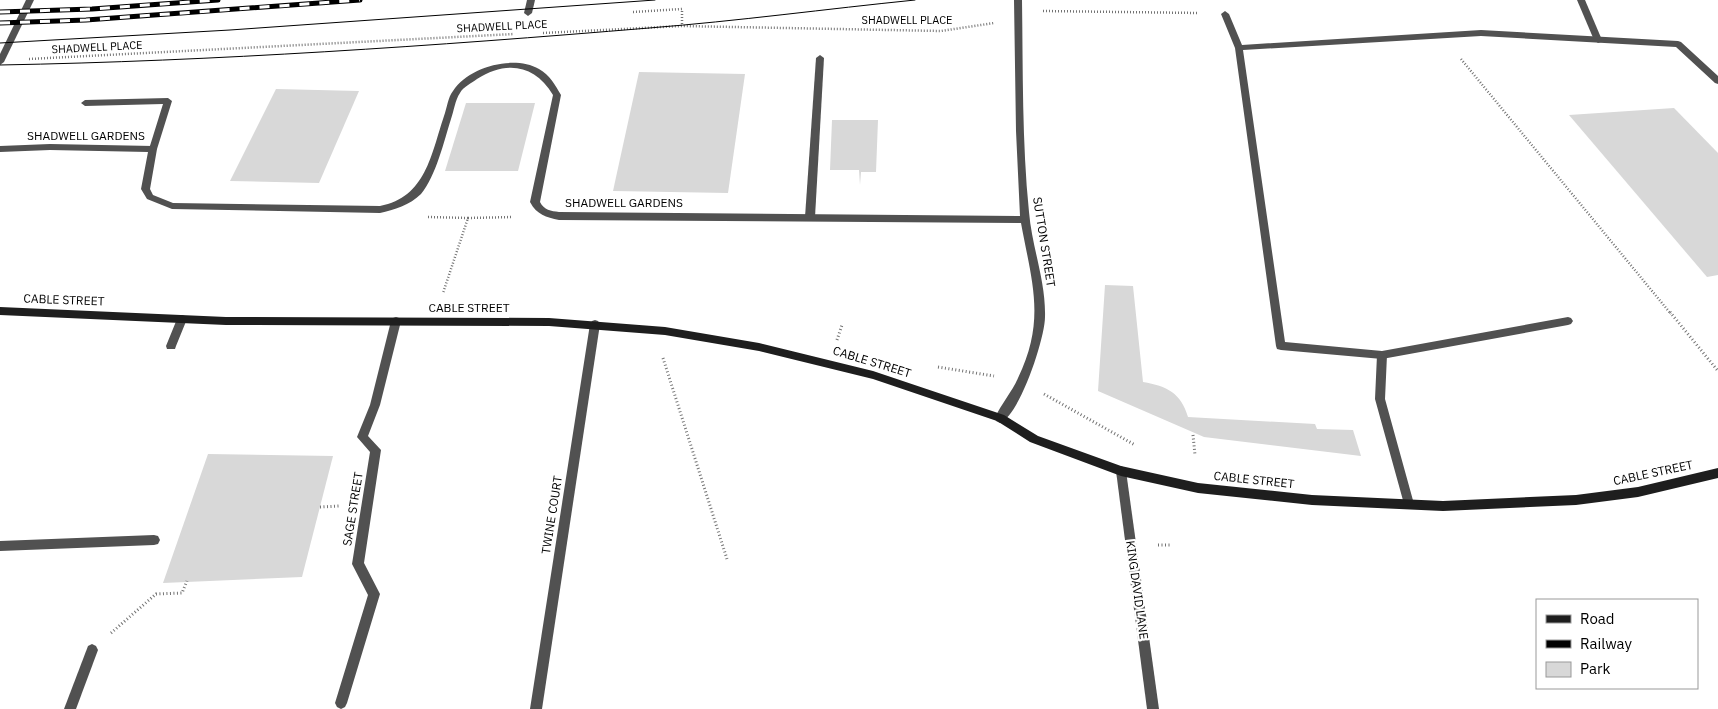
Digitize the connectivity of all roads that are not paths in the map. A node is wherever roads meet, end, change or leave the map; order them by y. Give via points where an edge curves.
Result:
1 (30, 0) edge
2 (531, 0) edge
3 (1018, 0) edge
4 (1581, 0) edge
5 (528, 13) dead end
6 (1225, 14) road end
7 (1598, 40) junction
8 (1239, 48) junction
9 (820, 58) dead end
10 (0, 61) edge
11 (1718, 81) edge
12 (86, 104) dead end
13 (0, 149) edge
14 (153, 149) junction
15 (810, 217) junction
16 (1025, 220) junction
17 (0, 312) edge
18 (182, 319) junction
19 (396, 321) junction
20 (1568, 321) dead end
21 (595, 324) junction
22 (171, 346) dead end
23 (1382, 355) junction
24 (1000, 418) junction
25 (1121, 471) junction
26 (1718, 472) edge
27 (1409, 504) junction
28 (154, 540) dead end
29 (0, 546) edge
30 (92, 650) road end
31 (341, 703) dead end
32 (70, 709) edge
33 (536, 709) edge
34 (1153, 709) edge

1 - 10 street
2 - 5 street
3 - 16 street, SUTTON STREET via 1019,131
4 - 7 street
6 - 8 street
7 - 8 street via 1481,33
7 - 11 street via 1678,44
8 - 23 street via 1281,346
9 - 15 street
12 - 14 street via 168,101
13 - 14 street, SHADWELL GARDENS
14 - 15 street, SHADWELL GARDENS via 145,189 150,197 172,206 392,208 420,189 456,92 464,83 492,68 531,68 552,83 556,95 535,202 545,213 559,216
15 - 16 street, SHADWELL GARDENS
16 - 24 street, SUTTON STREET via 1038,284 1039,332 1033,354 1010,405
17 - 18 main road, CABLE STREET
18 - 19 main road, CABLE STREET
18 - 22 street
19 - 21 main road, CABLE STREET
19 - 31 street, SAGE STREET via 375,406 362,437 376,450 358,564 374,594
20 - 23 street
21 - 24 main road, CABLE STREET via 723,340 827,363 873,375
21 - 33 street, TWINE COURT
23 - 27 street via 1380,399
24 - 25 main road, CABLE STREET via 1034,439
25 - 27 main road, CABLE STREET via 1198,488 1312,500
25 - 34 street, KING DAVID LANE
26 - 27 main road, CABLE STREET via 1638,492 1576,500 1443,506
28 - 29 street
30 - 32 street

